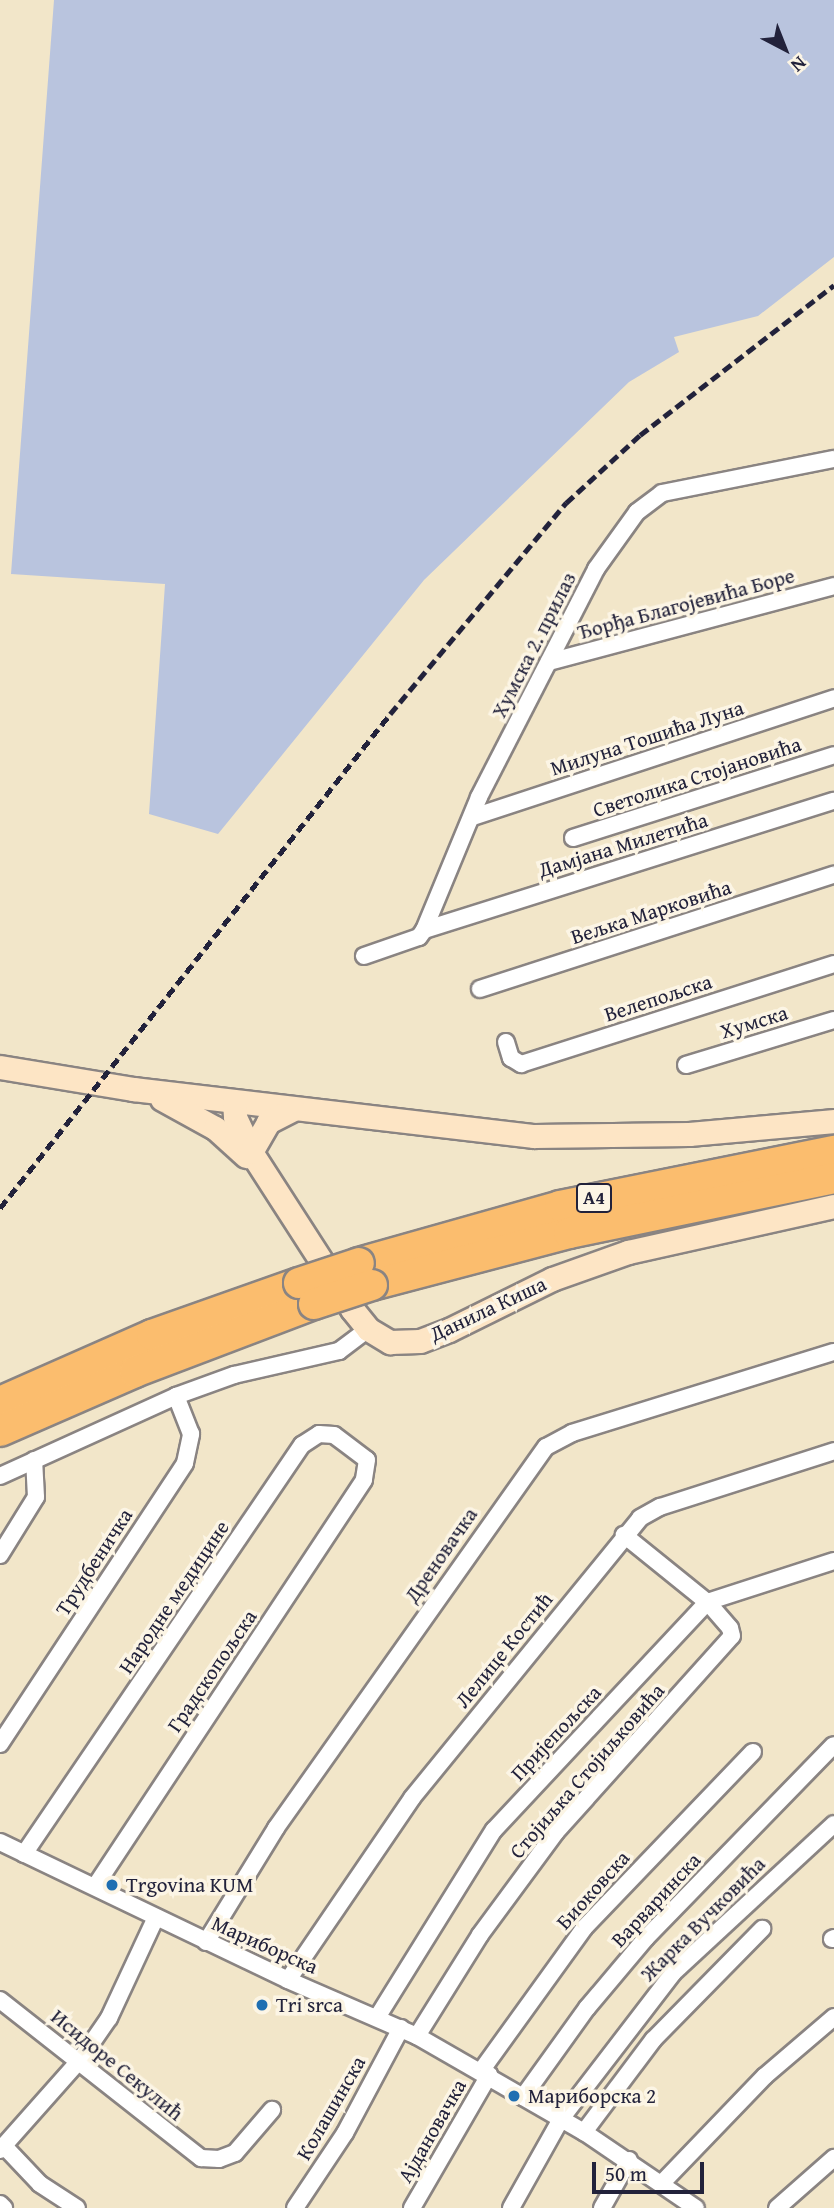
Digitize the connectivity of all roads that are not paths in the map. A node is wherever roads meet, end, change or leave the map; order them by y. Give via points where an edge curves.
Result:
1 (834, 459) edge
2 (834, 586) edge
3 (549, 662) junction
4 (834, 698) edge
5 (834, 755) edge
6 (834, 801) edge
7 (473, 817) junction
8 (573, 838) dead end
9 (834, 875) edge
10 (425, 930) junction
11 (364, 956) dead end
12 (834, 964) edge
13 (480, 989) dead end
14 (834, 1020) edge
15 (506, 1042) dead end
16 (686, 1065) dead end
17 (0, 1068) edge
18 (133, 1089) junction
19 (234, 1102) junction
20 (293, 1109) junction
21 (834, 1121) edge
22 (834, 1151) edge
23 (251, 1152) junction
24 (834, 1178) edge
25 (269, 1180) junction
26 (834, 1206) edge
27 (365, 1274) junction
28 (307, 1294) junction
29 (368, 1329) junction
30 (834, 1352) edge
31 (176, 1396) junction
32 (0, 1402) edge
33 (0, 1432) edge
34 (834, 1451) edge
35 (34, 1460) junction
36 (0, 1476) edge
37 (364, 1479) joint
38 (624, 1535) junction
39 (0, 1555) edge
40 (834, 1561) edge
41 (707, 1602) junction
42 (0, 1744) edge
43 (834, 1745) edge
44 (753, 1752) dead end
45 (834, 1824) edge
46 (0, 1842) edge
47 (24, 1854) junction
48 (95, 1886) junction
49 (156, 1917) junction
50 (762, 1929) dead end
51 (206, 1942) junction
52 (288, 1980) junction
53 (0, 2000) edge
54 (378, 2016) junction
55 (834, 2017) edge
56 (401, 2028) junction
57 (417, 2036) junction
58 (80, 2060) junction
59 (485, 2073) junction
60 (523, 2097) junction
61 (272, 2110) dead end
62 (561, 2119) junction
63 (584, 2132) junction
64 (2, 2148) edge
65 (834, 2158) edge
66 (629, 2160) junction
67 (661, 2184) junction
68 (0, 2204) edge
69 (4, 2208) edge
70 (77, 2208) edge
71 (295, 2208) edge
72 (412, 2208) edge
73 (511, 2208) edge
74 (602, 2208) edge
75 (695, 2208) edge
76 (777, 2208) edge

1 - 3 street, Хумска 2. прилаз via 662,493 637,512 596,569
2 - 3 street, Ђорђа Благојевића Боре
3 - 7 street, Хумска 2. прилаз
4 - 7 street, Милуна Тошића Луна
5 - 8 street, Светолика Стојановића
6 - 10 street, Дамјана Милетића
7 - 10 street, Хумска 2. прилаз
9 - 13 street, Вељка Марковића
10 - 11 street via 419,937
12 - 15 street, Велепољска via 521,1064 511,1058
14 - 16 street, Хумска
17 - 18 main road
18 - 19 main road
18 - 25 main road via 215,1128
19 - 20 main road
19 - 23 main road via 235,1117
20 - 21 main road via 534,1136 689,1134
20 - 23 main road via 268,1122
22 - 27 highway, A4 via 571,1203
23 - 25 main road
24 - 27 highway, A4
25 - 29 main road
26 - 29 main road, Данила Киша via 712,1230 588,1264 420,1341 390,1342
27 - 28 highway, A4, bridge
28 - 32 highway, A4 via 152,1335
28 - 33 highway, A4
29 - 31 street via 339,1351 234,1375
30 - 51 street, Дреновачка via 572,1433 547,1447 276,1828
31 - 35 street
31 - 42 street, Трудбеничка via 191,1434 185,1463
34 - 38 street, Лелице Костић via 660,1507 639,1518
35 - 36 street
35 - 39 street via 36,1497
37 - 47 street, Народне медицине via 367,1460 344,1441 326,1434 306,1440
37 - 48 street, Градскопољска
38 - 41 street
38 - 52 street, Лелице Костић via 412,1798
40 - 41 street, Пријепољска
41 - 54 street, Пријепољска via 494,1830
41 - 57 street, Стојиљка Стојиљковића via 730,1628 727,1645 556,1832 480,1935
43 - 60 street, Варваринска via 646,1938 587,2008
44 - 59 street, Биоковска via 584,1928
45 - 62 street, Жарка Вучковића via 673,1973
46 - 47 street, Мариборска
47 - 48 street, Мариборска
48 - 49 street, Мариборска
49 - 51 street, Мариборска
49 - 58 street via 109,2018
50 - 63 street via 653,2040
51 - 52 street, Мариборска
52 - 54 street, Мариборска
53 - 58 street, Исидоре Секулић
54 - 56 street, Мариборска
55 - 67 street via 765,2076
56 - 57 street, Мариборска
56 - 71 street, Колашинска via 345,2133
57 - 59 street, Мариборска
58 - 61 street, Исидоре Секулић via 190,2152 210,2160 235,2153
58 - 64 street
59 - 60 street, Мариборска
59 - 72 street, Ајдановачка
60 - 62 street, Мариборска
62 - 63 street, Мариборска
62 - 73 street, Жарка Вучковића
63 - 66 street, Мариборска
64 - 70 street via 40,2184
65 - 76 street
66 - 67 street, Мариборска
66 - 74 street
67 - 75 street, Мариборска
68 - 69 street

